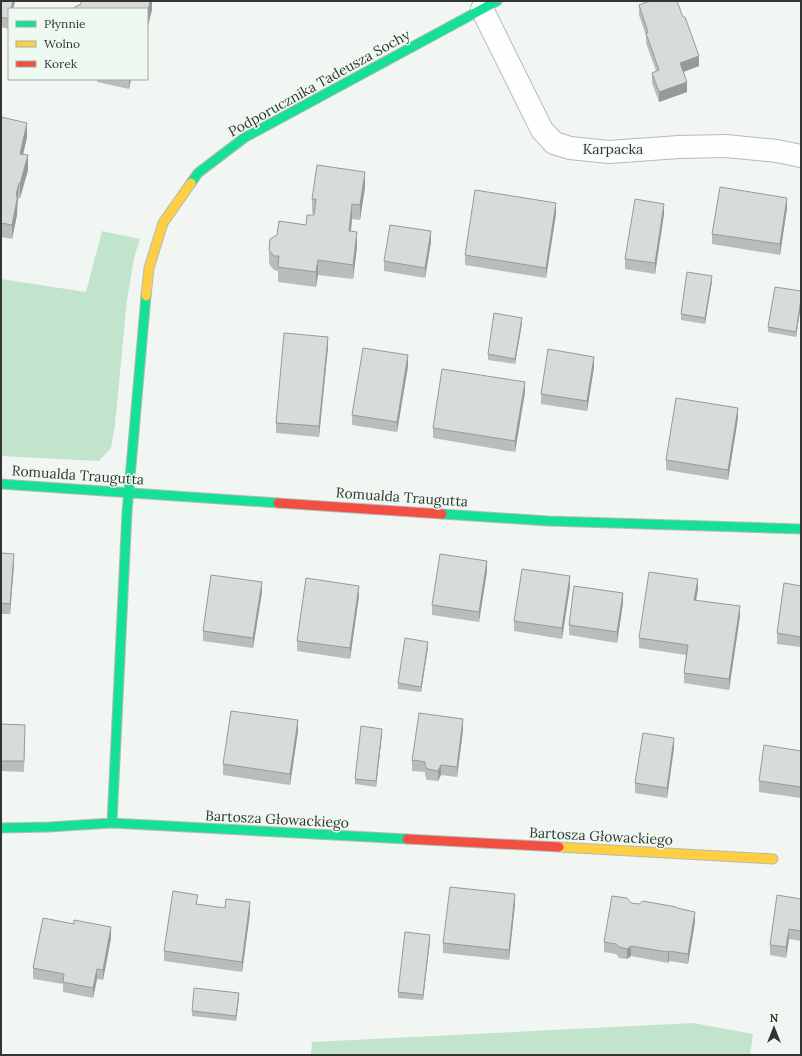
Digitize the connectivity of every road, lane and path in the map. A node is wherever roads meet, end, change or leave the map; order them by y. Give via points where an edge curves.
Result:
1 (489, 5) edge
2 (801, 156) edge
3 (1, 484) edge
4 (129, 492) junction
5 (801, 529) edge
6 (112, 823) junction
7 (1, 828) edge
8 (773, 859) dead end

1 - 2 street, Karpacka via 542,130 554,143 570,148 609,152 726,146
1 - 4 street, Podporucznika Tadeusza Sochy via 244,138 198,173 163,223 149,268
3 - 4 street, Romualda Traugutta
4 - 5 street, Romualda Traugutta via 548,521
4 - 6 street
6 - 7 street, Bartosza Głowackiego
6 - 8 street, Bartosza Głowackiego

